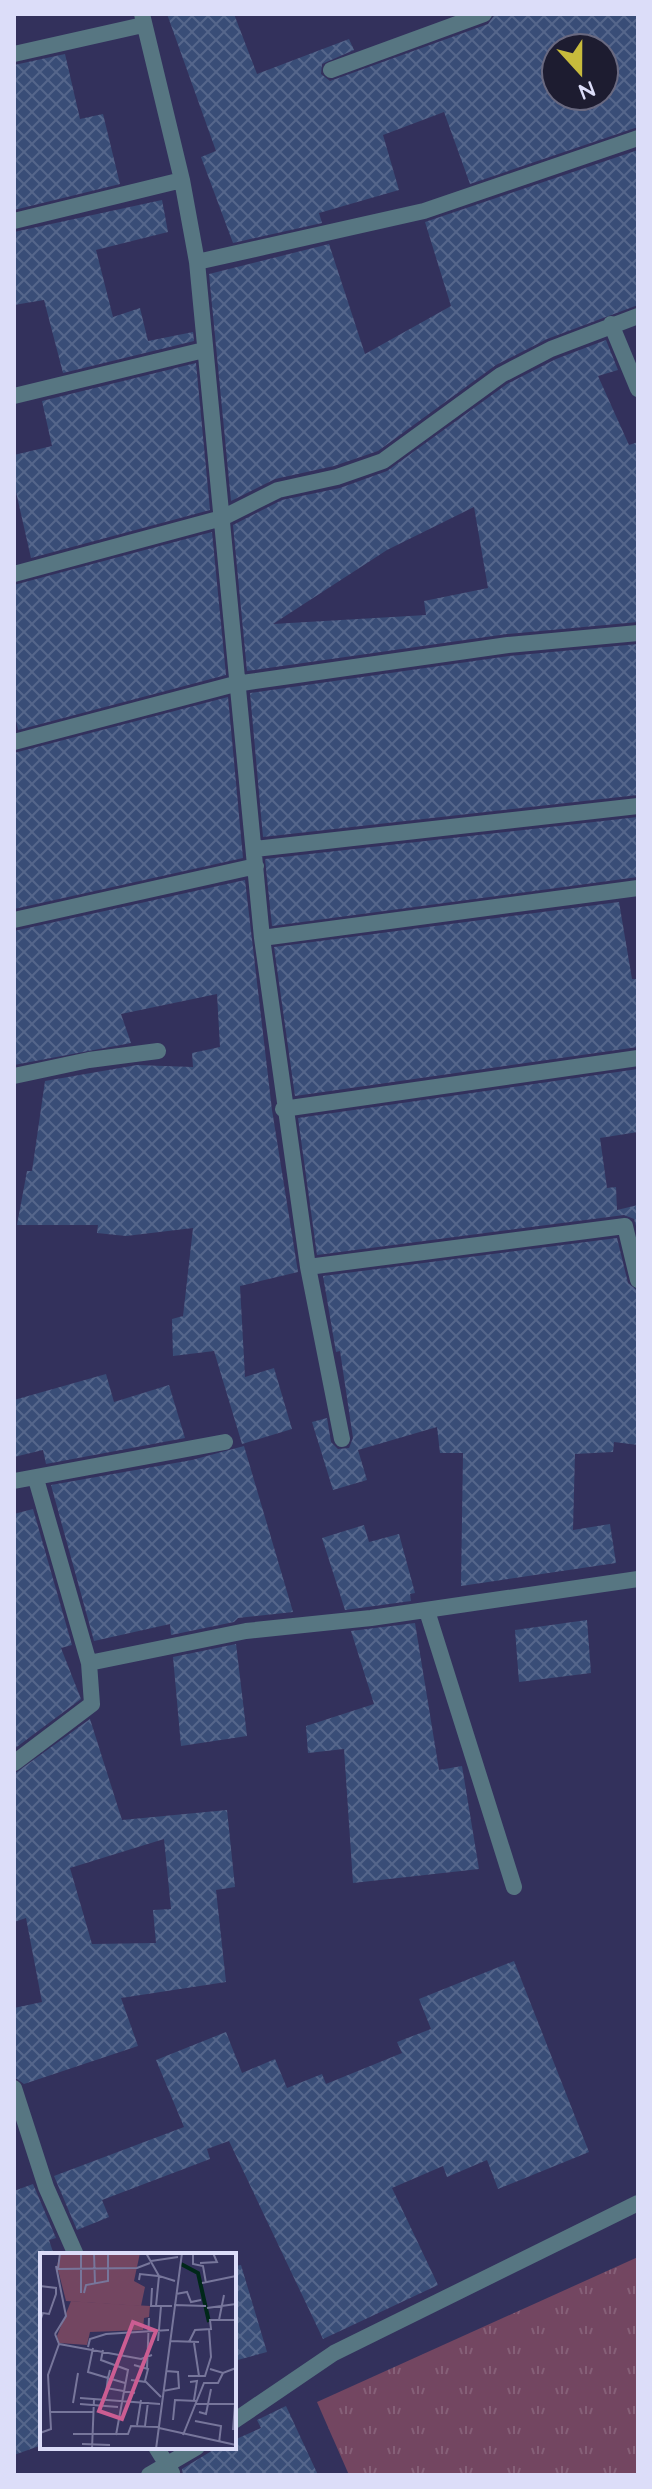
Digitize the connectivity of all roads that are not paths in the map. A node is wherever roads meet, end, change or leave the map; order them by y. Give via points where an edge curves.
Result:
1 (484, 14) edge
2 (142, 19) edge
3 (14, 54) edge
4 (331, 70) dead end
5 (638, 138) edge
6 (182, 180) junction
7 (14, 221) edge
8 (197, 262) junction
9 (638, 316) edge
10 (611, 324) junction
11 (204, 350) junction
12 (638, 389) edge
13 (14, 396) edge
14 (222, 518) junction
15 (14, 574) edge
16 (638, 633) edge
17 (235, 684) junction
18 (14, 742) edge
19 (638, 806) edge
20 (255, 857) junction
21 (638, 888) edge
22 (14, 920) edge
23 (262, 938) junction
24 (158, 1051) dead end
25 (638, 1058) edge
26 (14, 1076) edge
27 (283, 1109) junction
28 (308, 1267) junction
29 (638, 1280) edge
30 (342, 1439) dead end
31 (225, 1442) dead end
32 (36, 1479) junction
33 (14, 1481) edge
34 (638, 1579) edge
35 (427, 1611) junction
36 (89, 1663) junction
37 (14, 1763) edge
38 (514, 1887) dead end
39 (14, 2088) edge
40 (638, 2203) edge
41 (75, 2253) edge
42 (236, 2420) edge
43 (157, 2449) edge
44 (195, 2449) edge
45 (171, 2470) edge
46 (149, 2475) edge

1 - 4 street
2 - 3 street
2 - 6 street
5 - 8 street via 424,211
6 - 7 street
6 - 8 street
8 - 11 street
9 - 10 street
10 - 12 street
10 - 14 street via 501,375 383,461 278,490
11 - 13 street
11 - 14 street
14 - 15 street
14 - 17 street
16 - 17 street via 508,645
17 - 18 street
17 - 20 street
19 - 20 street
20 - 22 street
20 - 23 street
21 - 23 street
23 - 27 street
24 - 26 street
25 - 27 street
27 - 28 street
28 - 29 street via 625,1226
28 - 30 street
31 - 32 street
32 - 33 street
32 - 36 street
34 - 35 street
35 - 36 street via 246,1631
35 - 38 street
36 - 37 street via 92,1704
39 - 41 street via 46,2187
40 - 42 street via 334,2353
43 - 45 street
44 - 45 street
45 - 46 street

